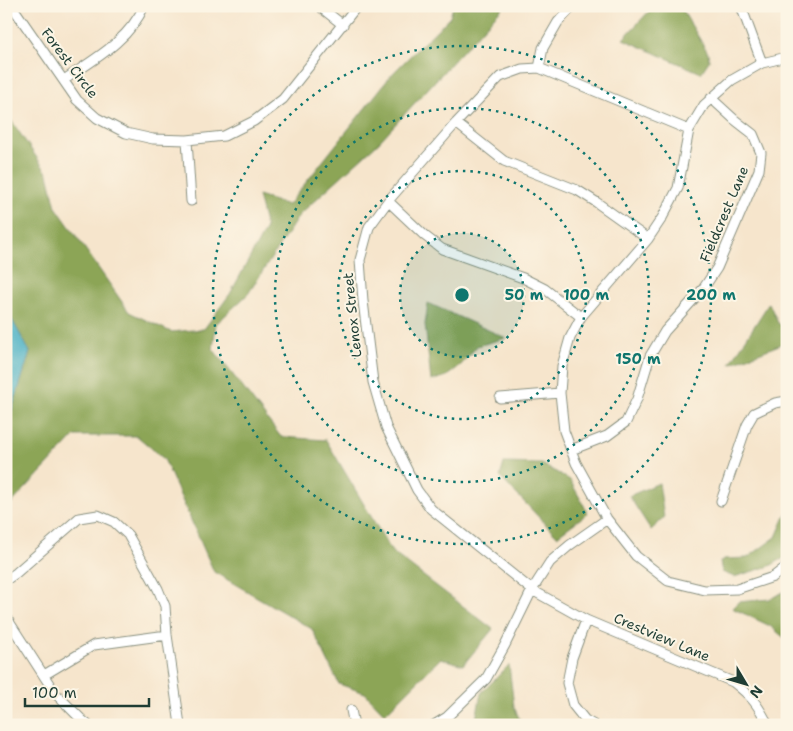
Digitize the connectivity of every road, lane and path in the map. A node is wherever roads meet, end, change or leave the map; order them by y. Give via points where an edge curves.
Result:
1 (12, 6) edge
2 (144, 6) edge
3 (319, 6) edge
4 (358, 6) edge
5 (573, 6) edge
6 (741, 6) edge
7 (343, 25) junction
8 (787, 57) edge
9 (762, 62) junction
10 (539, 68) junction
11 (64, 80) junction
12 (711, 98) junction
13 (456, 123) junction
14 (689, 130) junction
15 (187, 140) junction
16 (191, 201) dead end
17 (388, 201) junction
18 (648, 239) junction
19 (581, 317) junction
20 (560, 393) junction
21 (500, 398) dead end
22 (787, 401) edge
23 (571, 450) junction
24 (721, 502) dead end
25 (607, 519) junction
26 (787, 566) edge
27 (6, 580) edge
28 (532, 590) junction
29 (6, 617) edge
30 (586, 620) junction
31 (168, 635) junction
32 (44, 675) junction
33 (351, 710) dead end
34 (88, 725) edge
35 (180, 725) edge
36 (354, 725) edge
37 (434, 725) edge
38 (594, 725) edge
39 (768, 725) edge

1 - 11 street, Forest Circle
2 - 11 street via 132,27 116,44
3 - 7 street
4 - 7 street, Forest Circle
5 - 10 street via 558,22 543,48
6 - 9 street
7 - 15 street, Forest Circle via 283,99 254,121 224,136
8 - 9 street
9 - 12 street via 732,80
10 - 13 street, Lenox Street via 522,69 500,77
10 - 14 street
11 - 15 street, Forest Circle via 77,100 97,118 126,133
12 - 14 street
12 - 23 street, Fieldcrest Lane via 753,134 761,153 759,170 717,268 650,356 638,399 626,422 607,436
13 - 17 street, Lenox Street
13 - 18 street via 504,161 577,190
14 - 18 street via 678,188
15 - 16 street
17 - 19 street via 442,249 523,278 545,289
17 - 28 street, Lenox Street via 369,227 360,260 372,382 386,427 417,490 431,509
18 - 19 street
19 - 20 street via 570,338 562,366
20 - 21 street
20 - 23 street via 564,431
22 - 24 street via 754,413
23 - 25 street
25 - 26 street via 636,556 668,581 704,590 737,589 773,577
25 - 28 street via 550,562
27 - 31 street via 79,518 98,515 114,522 128,535 165,606
28 - 30 street, Crestview Lane
28 - 37 street via 486,679 447,717
29 - 32 street
30 - 38 street via 572,658 568,683 573,705 585,720
30 - 39 street, Crestview Lane via 733,682 750,695
31 - 32 street via 94,645
31 - 35 street
32 - 34 street via 55,693
33 - 36 street

